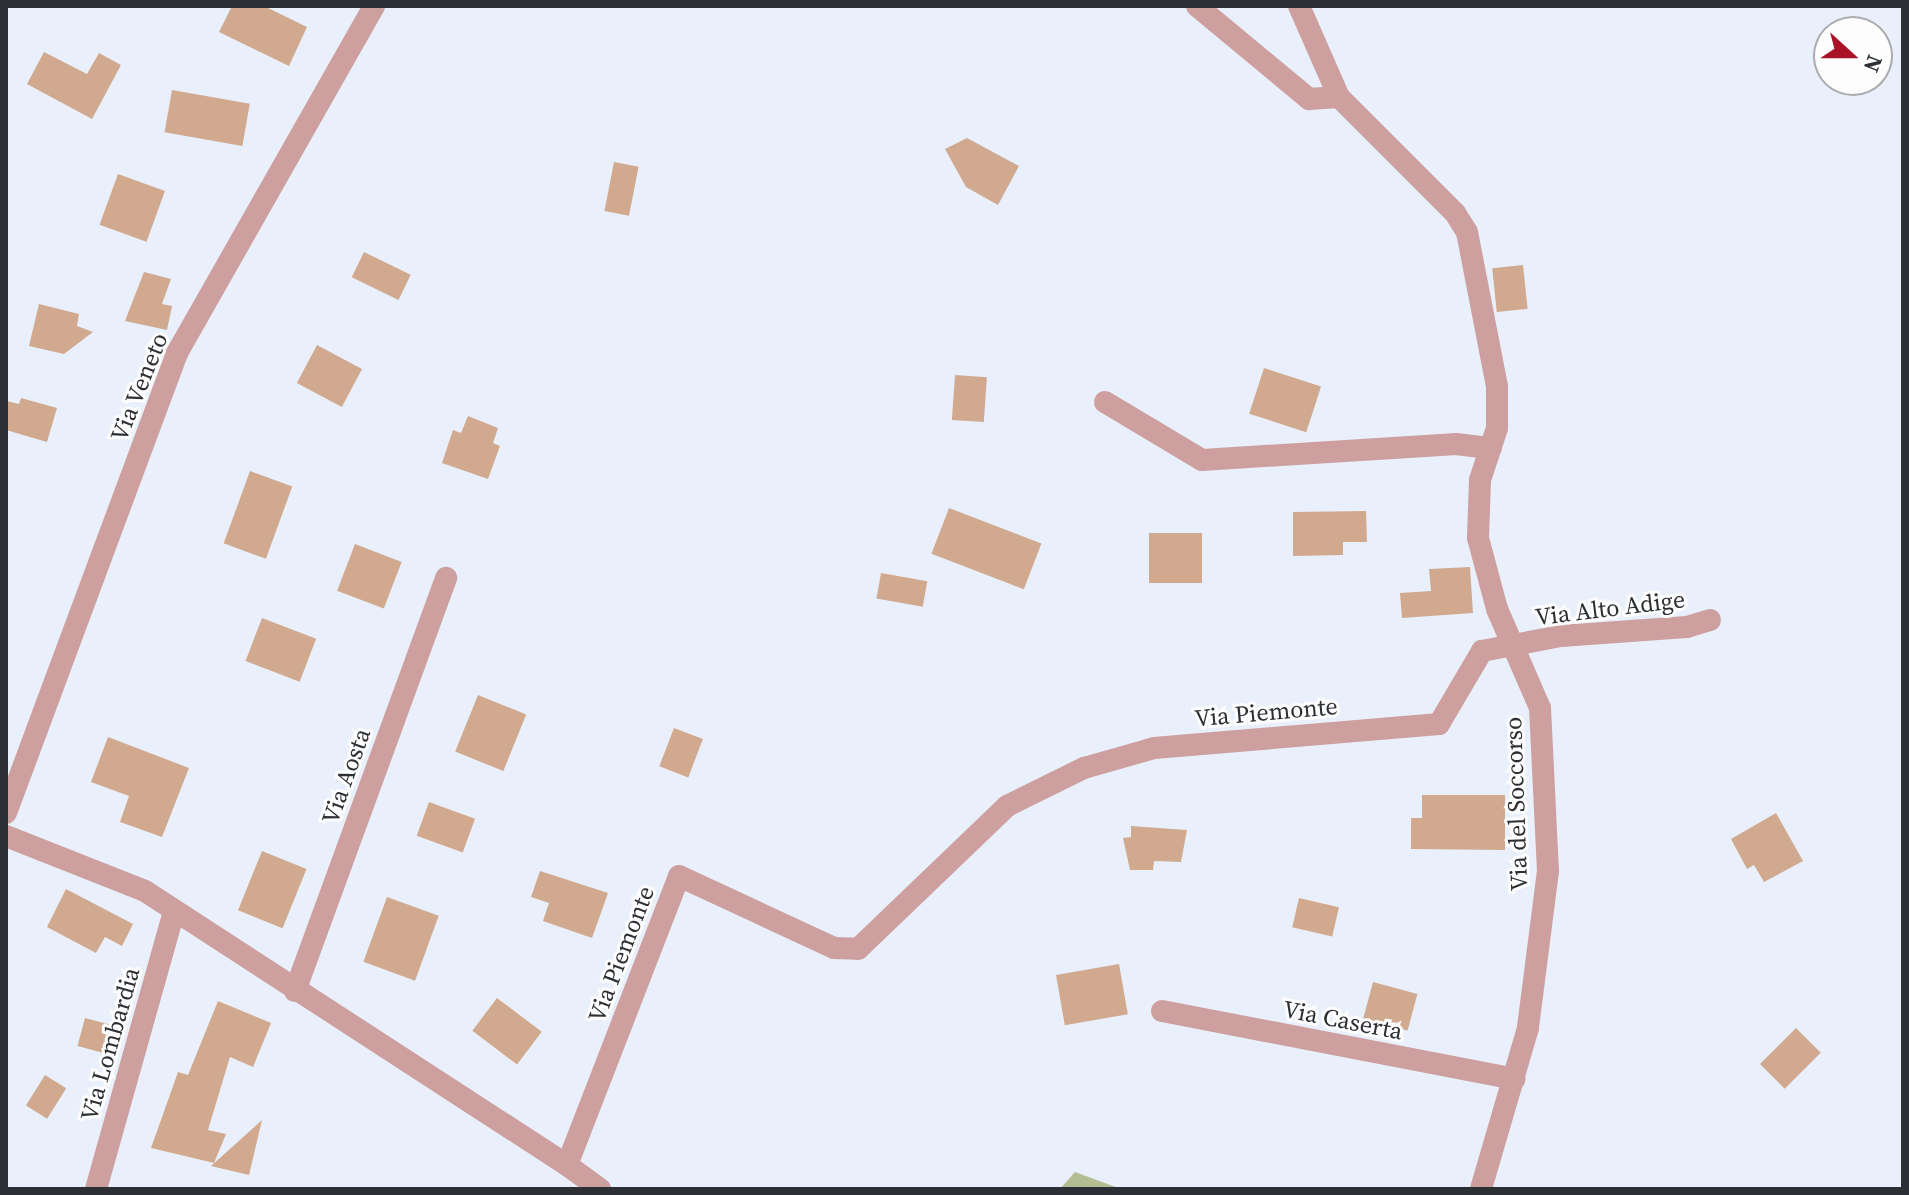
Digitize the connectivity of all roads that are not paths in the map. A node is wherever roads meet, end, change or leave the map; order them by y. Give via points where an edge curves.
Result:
1 (374, 6) edge
2 (1197, 6) edge
3 (1299, 6) edge
4 (1339, 97) junction
5 (1105, 402) dead end
6 (1491, 448) junction
7 (446, 578) dead end
8 (1710, 620) dead end
9 (1516, 647) junction
10 (6, 813) edge
11 (6, 836) edge
12 (174, 912) junction
13 (295, 991) junction
14 (1162, 1011) dead end
15 (1515, 1079) junction
16 (567, 1165) junction
17 (96, 1189) edge
18 (600, 1189) edge
19 (1481, 1189) edge

1 - 10 street, Via Veneto via 177,353
2 - 4 street via 1309,99
3 - 4 street, Via del Soccorso
4 - 6 street, Via del Soccorso via 1455,213 1467,232 1497,387
5 - 6 street via 1202,460 1456,444
6 - 9 street, Via del Soccorso via 1480,480 1478,538 1497,609
7 - 13 street, Via Aosta
8 - 9 street, Via Alto Adige via 1687,627 1561,636
9 - 15 street, Via del Soccorso via 1540,708 1548,871 1528,1028
9 - 16 street, Via Piemonte via 1482,651 1439,724 1154,748 1084,768 1007,806 858,949 834,948 679,876
11 - 12 street via 145,891
12 - 13 street
12 - 17 street, Via Lombardia
13 - 16 street
14 - 15 street, Via Caserta
15 - 19 street, Via del Soccorso
16 - 18 street

